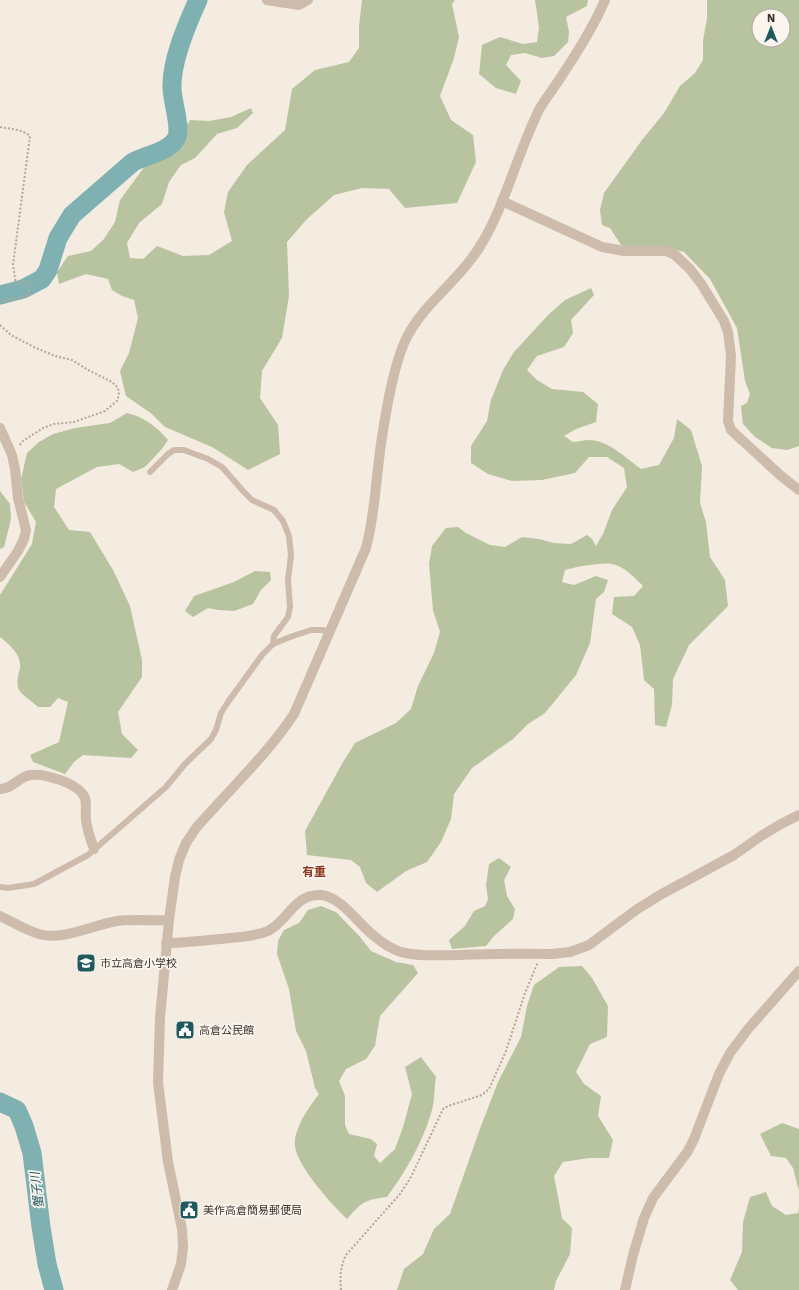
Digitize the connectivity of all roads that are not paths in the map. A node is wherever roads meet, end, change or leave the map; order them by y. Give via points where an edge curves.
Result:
1 (267, 0) edge
2 (308, 0) edge
3 (605, 0) edge
4 (502, 202) junction
5 (0, 428) edge
6 (150, 472) dead end
7 (799, 490) edge
8 (0, 577) edge
9 (329, 632) junction
10 (273, 644) junction
11 (0, 789) edge
12 (799, 815) edge
13 (94, 849) junction
14 (0, 888) edge
15 (0, 916) edge
16 (169, 920) junction
17 (166, 943) junction
18 (799, 971) edge
19 (172, 1290) edge
20 (625, 1290) edge

1 - 2 street via 299,5
3 - 4 street via 582,43 542,106 527,136
4 - 7 street via 602,247 624,251 666,251 675,255 690,269 724,321 728,332 731,356 728,421 731,430
4 - 9 street via 479,249 467,266 417,319 400,352 384,420 372,527 366,548
5 - 8 street via 12,455 26,530 18,551
6 - 10 lane via 174,450 184,450 222,466 252,500 274,510 283,521 289,536 291,555 288,580 290,607 288,616 274,636
9 - 10 lane via 311,630
9 - 16 street via 294,714 286,726 196,828 186,843 175,877
10 - 13 lane via 228,702 211,739 184,764 166,787
11 - 13 street via 5,789 23,776 32,774 50,777 77,789 85,797 86,820
12 - 17 street via 734,855 660,895 589,945 570,952 438,955 401,952 385,944 328,896 320,895 302,899 278,925 252,936
13 - 14 lane via 88,855 34,884
15 - 16 street via 23,928 53,936 116,921
16 - 17 street
17 - 19 street via 158,1082 168,1162 182,1229 183,1248 181,1264
18 - 20 street via 730,1053 688,1151 654,1198 644,1218

